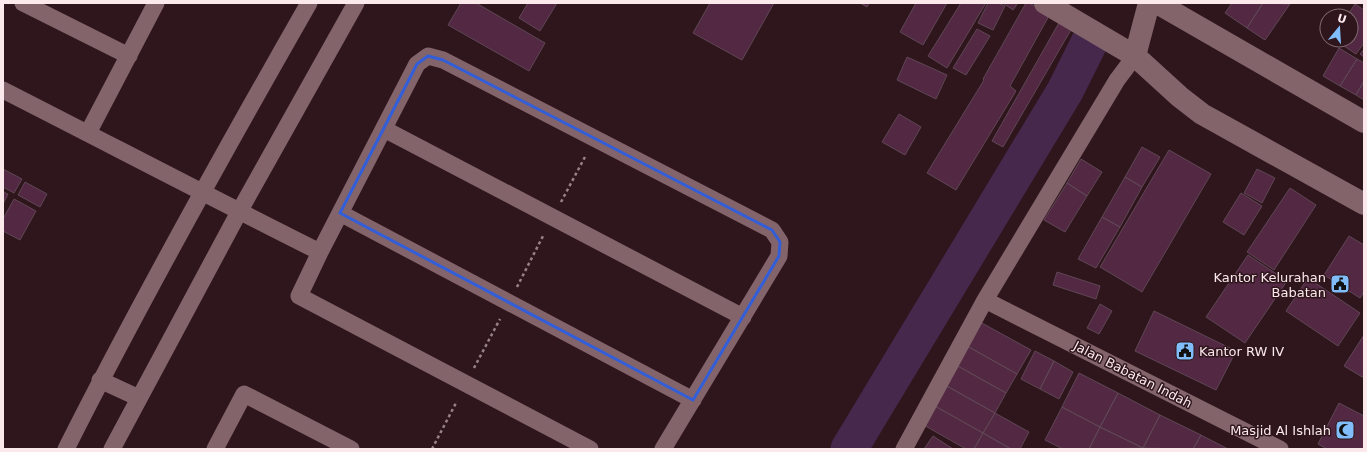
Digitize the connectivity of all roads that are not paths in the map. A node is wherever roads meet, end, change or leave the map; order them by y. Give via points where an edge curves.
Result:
1 (23, 3) edge
2 (156, 3) edge
3 (309, 3) edge
4 (356, 3) edge
5 (1045, 3) edge
6 (1149, 3) edge
7 (1156, 3) edge
8 (129, 56) junction
9 (1135, 56) junction
10 (3, 90) edge
11 (1364, 122) edge
12 (384, 129) junction
13 (88, 133) junction
14 (201, 193) junction
15 (1364, 204) edge
16 (239, 212) junction
17 (340, 213) junction
18 (320, 252) junction
19 (985, 300) junction
20 (743, 317) junction
21 (100, 380) junction
22 (139, 398) junction
23 (693, 400) junction
24 (66, 449) edge
25 (112, 449) edge
26 (215, 449) edge
27 (351, 449) edge
28 (590, 449) edge
29 (663, 449) edge
30 (904, 449) edge
31 (1280, 449) edge

1 - 8 street
2 - 8 street
3 - 14 street
4 - 16 street
5 - 9 main road
6 - 9 main road
7 - 11 main road
8 - 13 street
9 - 15 main road via 1202,114
9 - 19 street via 1117,80
10 - 13 street
12 - 17 street
12 - 20 street
12 - 20 street via 417,64 428,56 443,60 772,230 780,242 779,256
13 - 14 street
14 - 16 street
14 - 21 street
16 - 18 street
16 - 22 street
17 - 18 street
17 - 23 street
18 - 28 street via 299,296
19 - 30 street
19 - 31 street, Jalan Babatan Indah
20 - 23 street
21 - 22 street
21 - 24 street
22 - 25 street
23 - 29 street
26 - 27 street via 244,394

